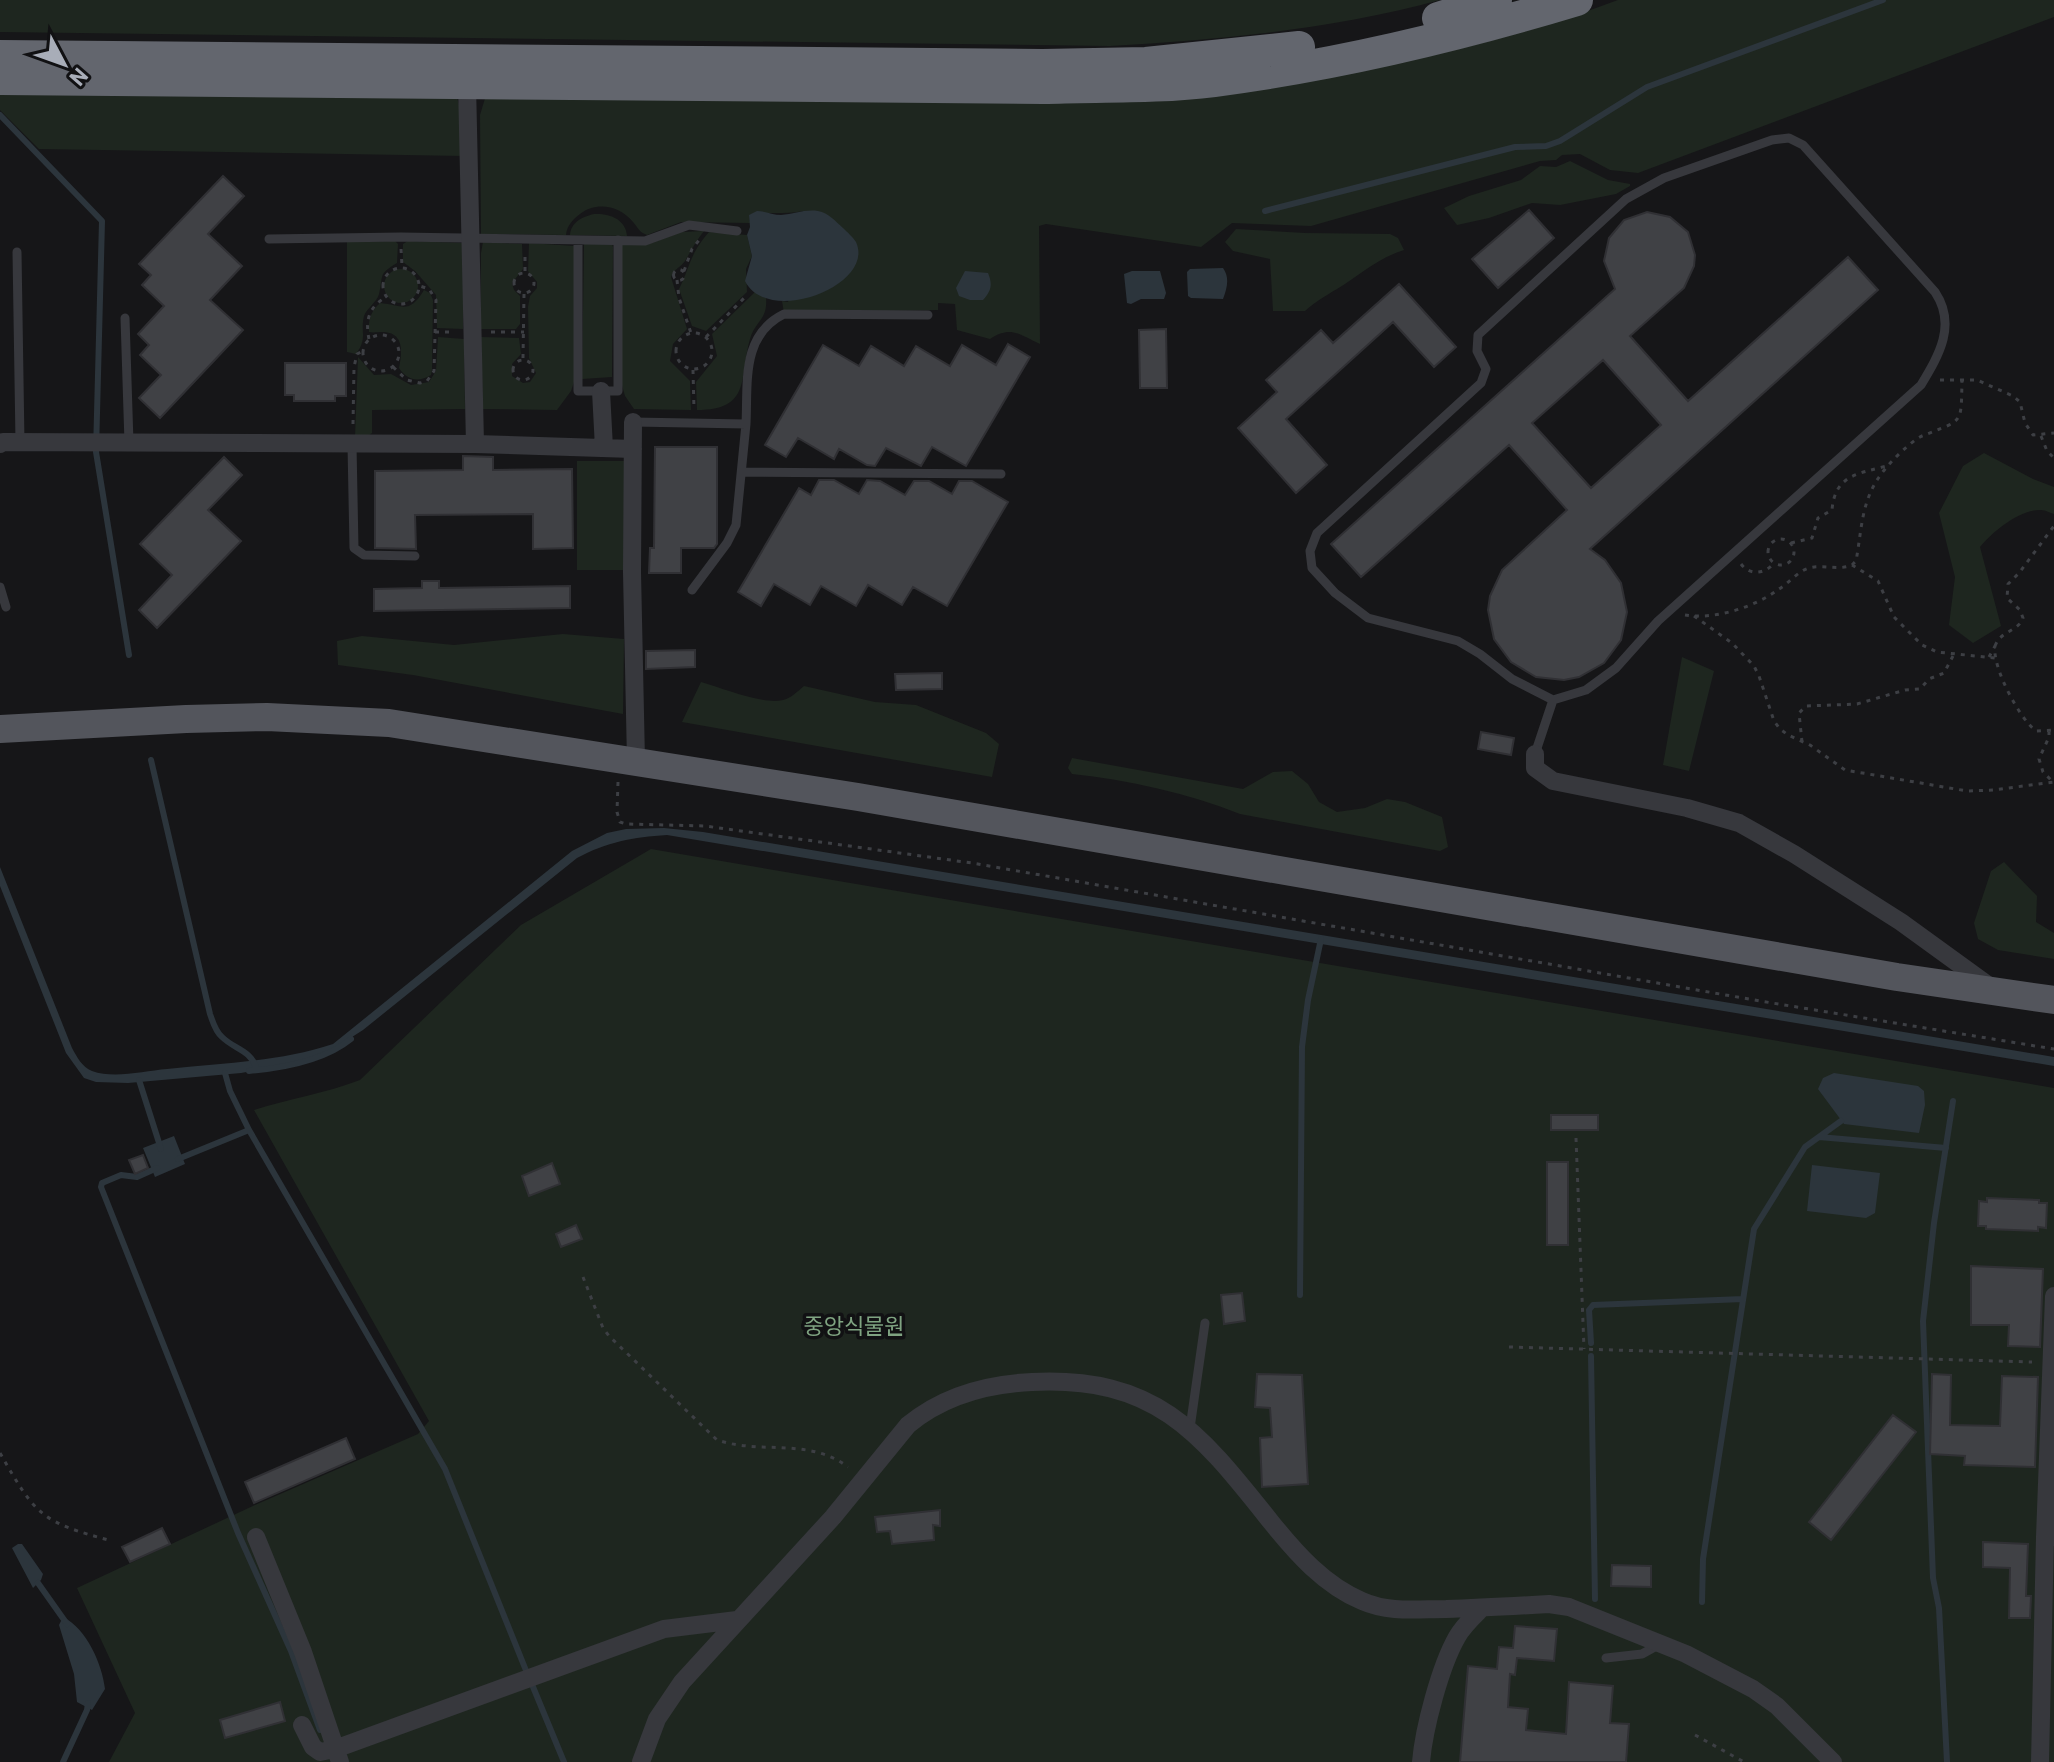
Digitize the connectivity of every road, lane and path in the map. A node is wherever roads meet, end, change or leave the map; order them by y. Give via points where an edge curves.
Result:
1 (1496, 0) edge
2 (1577, 0) edge
3 (0, 56) edge
4 (0, 79) edge
5 (467, 84) junction
6 (710, 227) junction
7 (737, 231) dead end
8 (472, 238) junction
9 (269, 239) dead end
10 (525, 239) junction
11 (578, 240) junction
12 (618, 240) junction
13 (17, 252) dead end
14 (684, 271) junction
15 (525, 273) junction
16 (677, 280) junction
17 (420, 286) junction
18 (524, 294) junction
19 (746, 296) dead end
20 (386, 297) junction
21 (928, 315) dead end
22 (125, 318) dead end
23 (691, 333) junction
24 (706, 337) junction
25 (369, 339) junction
26 (363, 351) junction
27 (523, 359) junction
28 (393, 367) junction
29 (693, 370) junction
30 (1962, 379) junction
31 (1924, 381) junction
32 (601, 391) junction
33 (633, 422) joint
34 (694, 422) junction
35 (746, 424) junction
36 (2054, 433) edge
37 (2041, 436) junction
38 (20, 442) junction
39 (129, 443) junction
40 (0, 444) edge
41 (475, 444) junction
42 (352, 445) junction
43 (604, 448) junction
44 (633, 449) junction
45 (2054, 458) edge
46 (1889, 465) junction
47 (742, 472) junction
48 (1001, 474) dead end
49 (2054, 526) edge
50 (1791, 543) junction
51 (415, 556) dead end
52 (1739, 561) dead end
53 (1774, 563) junction
54 (1852, 565) junction
55 (0, 587) edge
56 (692, 590) dead end
57 (6, 607) dead end
58 (1670, 610) junction
59 (1694, 616) junction
60 (1995, 646) junction
61 (1954, 654) junction
62 (1989, 657) junction
63 (1995, 658) junction
64 (1553, 700) junction
65 (0, 729) edge
66 (2052, 730) edge
67 (1802, 742) junction
68 (1535, 754) joint
69 (628, 759) junction
70 (2053, 782) edge
71 (1998, 992) junction
72 (2054, 1000) edge
73 (2054, 1049) edge
74 (1576, 1138) dead end
75 (583, 1277) dead end
76 (2054, 1296) edge
77 (1205, 1323) dead end
78 (1509, 1347) dead end
79 (1584, 1349) junction
80 (2053, 1363) edge
81 (1190, 1428) junction
82 (0, 1453) edge
83 (863, 1479) junction
84 (256, 1537) dead end
85 (2050, 1537) edge
86 (112, 1541) dead end
87 (1482, 1608) junction
88 (737, 1620) junction
89 (1660, 1644) junction
90 (1606, 1658) dead end
91 (302, 1725) dead end
92 (1695, 1735) dead end
93 (338, 1756) edge
94 (641, 1762) edge
95 (1421, 1762) edge
96 (1744, 1762) edge
97 (1833, 1762) edge
98 (2040, 1762) edge

1 - 3 highway via 1320,45 1146,63
2 - 5 highway via 1360,57 1211,81 1043,88
4 - 5 highway
5 - 8 street
6 - 7 lane
6 - 12 lane via 689,225 645,241
6 - 14 path via 692,249
8 - 9 lane
8 - 10 lane
8 - 41 street
10 - 11 lane
10 - 15 path
11 - 12 lane
11 - 32 lane via 578,391
12 - 32 lane via 618,391
13 - 38 lane
14 - 16 path via 683,280
14 - 16 path via 676,270
15 - 18 path via 514,283
15 - 18 path via 535,283
16 - 23 path
17 - 20 path via 417,297 405,305
17 - 20 path via 412,271 398,268 386,276
17 - 28 path via 436,300 434,371 420,383 407,380
18 - 27 path
19 - 24 path
20 - 25 path via 367,319
21 - 35 lane via 784,314 771,321 749,356
22 - 39 lane
23 - 24 path
23 - 29 path via 681,338 675,351 680,364
24 - 29 path via 711,359
25 - 26 path
25 - 28 path via 383,334 395,341 400,354
26 - 28 path via 373,369
26 - 42 path via 354,367
27 - 27 path via 513,370 523,381 534,370
29 - 34 path
30 - 31 path
30 - 37 path via 1977,380 2017,399 2027,427
30 - 46 path via 1956,421 1917,439
31 - 58 lane
31 - 64 lane via 1937,358 1945,307 1803,145 1789,138 1772,140 1664,178 1626,199 1478,335 1477,351 1486,369 1481,383 1317,533 1310,551 1312,568 1368,618 1458,641
32 - 43 street
33 - 34 lane
33 - 44 street
34 - 35 lane
35 - 47 lane
36 - 37 path
37 - 45 path
38 - 39 street
38 - 40 street
39 - 42 street
41 - 42 street
41 - 43 street
42 - 51 lane via 354,548 364,555
43 - 44 street
44 - 69 street
46 - 50 path via 1848,478 1832,510 1818,518 1812,538
46 - 54 path via 1866,502
47 - 48 lane
47 - 56 lane via 736,525
49 - 60 path via 2008,584 2007,598 2023,618
50 - 53 path via 1791,560
50 - 53 path via 1772,542 1768,554
52 - 53 path via 1755,573
54 - 59 path via 1810,567 1760,600
54 - 61 path via 1878,581 1894,617 1922,645
55 - 57 lane
58 - 59 path
58 - 64 lane via 1616,668 1586,690
59 - 67 path via 1754,666 1774,721
60 - 62 path
60 - 63 path
61 - 62 path
61 - 67 path via 1944,673 1920,689 1857,704 1806,706 1799,713
62 - 63 path
63 - 66 path via 2023,717 2036,731
64 - 68 lane
65 - 69 main road via 240,718 389,723
66 - 70 path via 2039,759
67 - 70 path via 1845,770 1967,791
68 - 71 street via 1535,768 1553,781 1739,823 1901,922
69 - 71 main road
69 - 73 path via 617,812 626,824 705,826 972,863
71 - 72 main road
74 - 79 path
75 - 83 path via 609,1336 717,1440 736,1447 816,1450
76 - 80 street
77 - 81 lane
78 - 79 path
79 - 80 path
80 - 85 street
81 - 83 street via 1161,1409 1114,1390 1010,1383 978,1389 921,1414
81 - 87 street via 1292,1548 1345,1593 1400,1610
82 - 86 path via 34,1508 50,1521
83 - 88 street
84 - 93 street
85 - 98 street
87 - 89 street via 1569,1607
87 - 95 street via 1458,1635 1447,1659
88 - 93 street via 664,1629
88 - 94 street via 668,1702
89 - 90 lane via 1642,1654
89 - 97 street via 1753,1689
91 - 93 street via 313,1747
92 - 96 path

